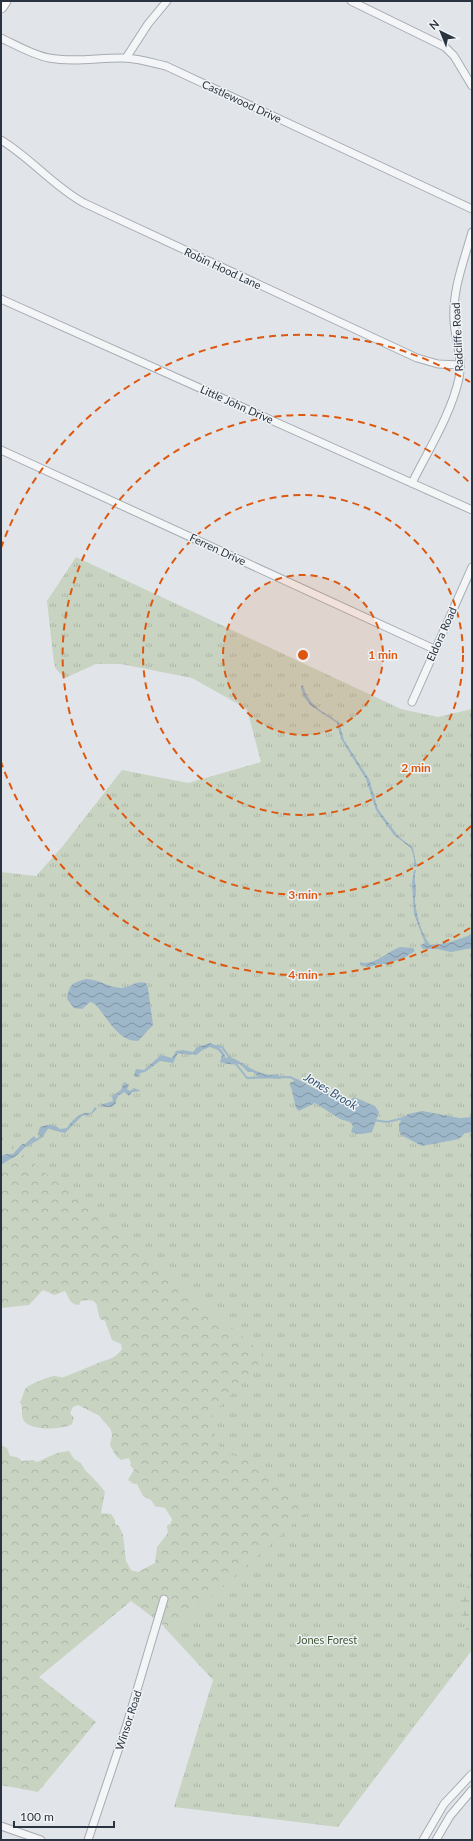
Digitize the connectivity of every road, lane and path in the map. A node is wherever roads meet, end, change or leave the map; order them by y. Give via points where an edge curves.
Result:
1 (5, 1) edge
2 (167, 1) edge
3 (351, 1) edge
4 (363, 4) edge
5 (1, 8) edge
6 (1, 38) edge
7 (126, 58) junction
8 (472, 86) edge
9 (1, 140) edge
10 (472, 209) edge
11 (472, 232) edge
12 (1, 299) edge
13 (460, 365) junction
14 (1, 450) edge
15 (412, 483) junction
16 (472, 510) edge
17 (472, 567) edge
18 (434, 649) junction
19 (412, 702) dead end
20 (164, 1599) dead end
21 (472, 1774) edge
22 (472, 1790) edge
23 (1, 1826) edge
24 (41, 1840) edge
25 (88, 1840) edge
26 (424, 1840) edge
27 (436, 1840) edge

1 - 5 street
2 - 7 street
3 - 4 street
4 - 8 street via 446,47
6 - 7 street, Castlewood Drive via 51,59
7 - 10 street, Castlewood Drive via 166,66
9 - 13 street, Robin Hood Lane via 38,167 71,196 84,203 418,358 438,364
11 - 13 street, Radcliffe Road via 454,297 454,320
12 - 15 street, Little John Drive
13 - 15 street, Radcliffe Road via 456,390
14 - 18 street, Ferren Drive
15 - 16 street, Little John Drive
17 - 18 street, Eldora Road
18 - 19 street, Eldora Road
20 - 25 street, Winsor Road via 126,1727
21 - 26 street via 444,1804
22 - 27 street via 450,1816
23 - 24 street

